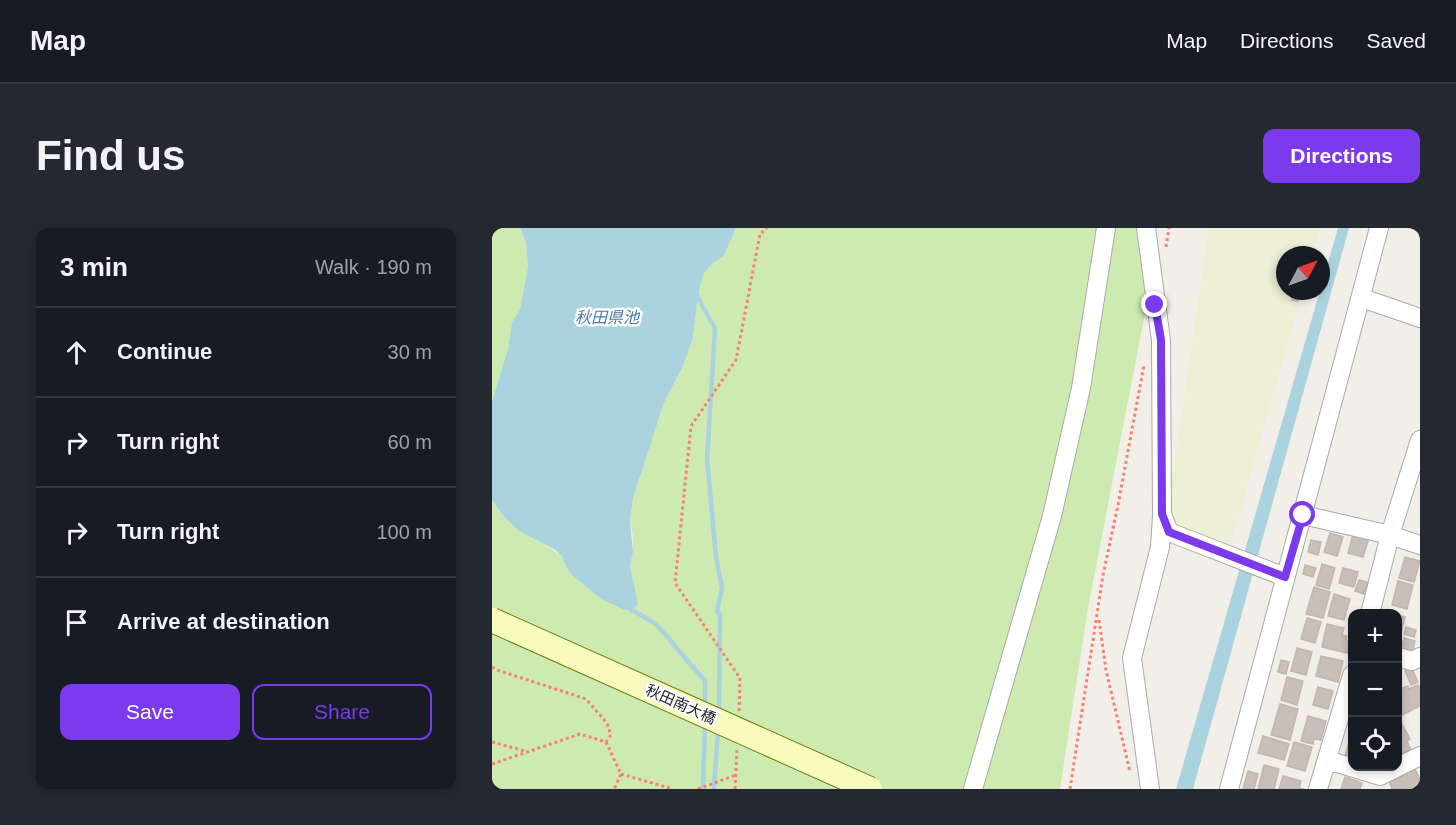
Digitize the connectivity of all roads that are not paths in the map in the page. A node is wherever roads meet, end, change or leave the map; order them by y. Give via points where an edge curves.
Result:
1 (1106, 228) edge
2 (1146, 228) edge
3 (1379, 228) edge
4 (1362, 298) junction
5 (1420, 318) edge
6 (1420, 440) edge
7 (1162, 514) junction
8 (1303, 515) junction
9 (1390, 535) junction
10 (1420, 545) edge
11 (1281, 576) junction
12 (1371, 609) edge
13 (492, 620) edge
14 (1420, 657) edge
15 (1402, 658) edge
16 (1348, 691) edge
17 (1420, 756) edge
18 (1327, 760) junction
19 (870, 789) edge
20 (973, 789) edge
21 (1150, 789) edge
22 (1229, 789) edge
23 (1318, 789) edge

1 - 20 street via 1081,388 1052,516
2 - 7 street via 1161,340
3 - 4 street
4 - 5 street
4 - 8 street
6 - 9 street
7 - 11 street via 1169,532
7 - 21 street via 1160,547 1132,658
8 - 9 street
8 - 11 street
9 - 10 street
9 - 12 street
11 - 22 street
13 - 19 street, 秋田南大橋, bridge
14 - 15 street via 1412,661
16 - 18 street
17 - 18 street via 1380,776
18 - 23 street

